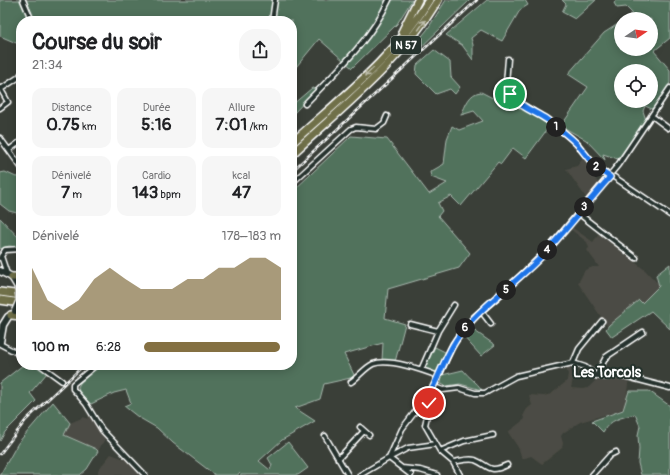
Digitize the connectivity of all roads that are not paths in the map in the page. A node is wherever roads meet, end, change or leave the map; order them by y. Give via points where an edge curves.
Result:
1 (23, 0) edge
2 (275, 0) edge
3 (389, 0) edge
4 (418, 0) edge
5 (429, 0) edge
6 (438, 0) edge
7 (30, 16) edge
8 (273, 16) edge
9 (396, 44) junction
10 (508, 59) dead end
11 (16, 79) edge
12 (367, 85) junction
13 (0, 88) edge
14 (670, 88) edge
15 (305, 104) dead end
16 (0, 108) edge
17 (387, 116) dead end
18 (652, 116) junction
19 (668, 128) dead end
20 (0, 138) edge
21 (297, 138) edge
22 (16, 145) edge
23 (297, 149) edge
24 (9, 150) junction
25 (297, 155) edge
26 (16, 160) edge
27 (610, 177) junction
28 (297, 178) edge
29 (578, 213) junction
30 (670, 215) edge
31 (16, 249) edge
32 (0, 256) edge
33 (636, 258) dead end
34 (0, 272) edge
35 (9, 276) junction
36 (16, 277) edge
37 (16, 284) edge
38 (0, 292) edge
39 (16, 295) edge
40 (0, 300) edge
41 (16, 302) edge
42 (454, 305) dead end
43 (16, 306) edge
44 (481, 310) junction
45 (11, 314) junction
46 (16, 315) edge
47 (0, 320) edge
48 (602, 321) dead end
49 (410, 324) dead end
50 (491, 324) dead end
51 (438, 331) junction
52 (643, 332) dead end
53 (0, 343) edge
54 (16, 352) edge
55 (573, 363) junction
56 (47, 370) edge
57 (89, 370) edge
58 (422, 370) junction
59 (438, 376) junction
60 (596, 376) junction
61 (62, 381) dead end
62 (351, 382) dead end
63 (434, 387) junction
64 (670, 388) edge
65 (427, 398) junction
66 (360, 427) dead end
67 (364, 431) junction
68 (493, 435) dead end
69 (325, 436) dead end
70 (369, 436) dead end
71 (436, 444) junction
72 (440, 450) junction
73 (616, 452) dead end
74 (389, 458) junction
75 (338, 459) junction
76 (453, 462) junction
77 (507, 465) dead end
78 (402, 468) junction
79 (145, 475) edge
80 (348, 475) edge
81 (360, 475) edge
82 (412, 475) edge
83 (437, 475) edge
84 (460, 475) edge
85 (592, 475) edge

1 - 7 street
2 - 8 street
3 - 15 street via 381,19 359,47
4 - 9 highway
5 - 9 highway, N 57
12 -> 6 highway, N 57 via 401,51
9 -> 21 highway, N 57
10 - 27 street via 506,83 515,100 567,135 597,169
11 - 13 street
12 - 23 highway, N 57
12 - 25 highway via 347,108
13 - 16 street via 8,102
14 - 18 street
17 - 28 street via 384,123 376,129 351,129
18 - 19 street
18 - 27 street
20 - 24 street
22 - 24 street
24 - 26 street
27 - 29 street
27 - 30 street via 614,177
29 - 33 street
29 - 44 street via 538,260
31 - 32 street via 5,250
32 - 35 street
34 - 35 main road
35 - 36 highway
35 - 37 main road, bridge
38 - 39 highway
40 - 41 highway
42 - 51 street
43 - 45 main road, bridge
44 - 50 street
44 - 59 street via 453,344
45 - 46 highway
45 - 47 main road
45 - 53 main road via 4,323
48 - 55 street via 579,349
49 - 51 street
51 - 58 street
52 - 60 street via 606,357
53 - 54 street
55 - 60 street via 585,367
55 - 63 street via 507,379 485,394 459,388 443,390
56 - 61 street
57 - 79 street via 78,378 73,384 73,389 102,430
58 - 59 street
58 - 62 street via 378,363 371,365
59 - 63 street
60 - 64 street via 620,375
63 - 65 street
65 - 71 street via 429,407 425,425
65 - 74 street via 402,429
66 - 67 street
67 - 70 street
67 - 75 street
68 - 72 street via 464,441
69 - 75 street
71 - 72 street
71 - 74 street via 408,448
72 - 76 street
73 - 85 street
74 - 78 street
74 - 81 street
75 - 80 street
76 - 77 street via 475,460 493,469
76 - 84 street
78 - 82 street
78 - 83 street

